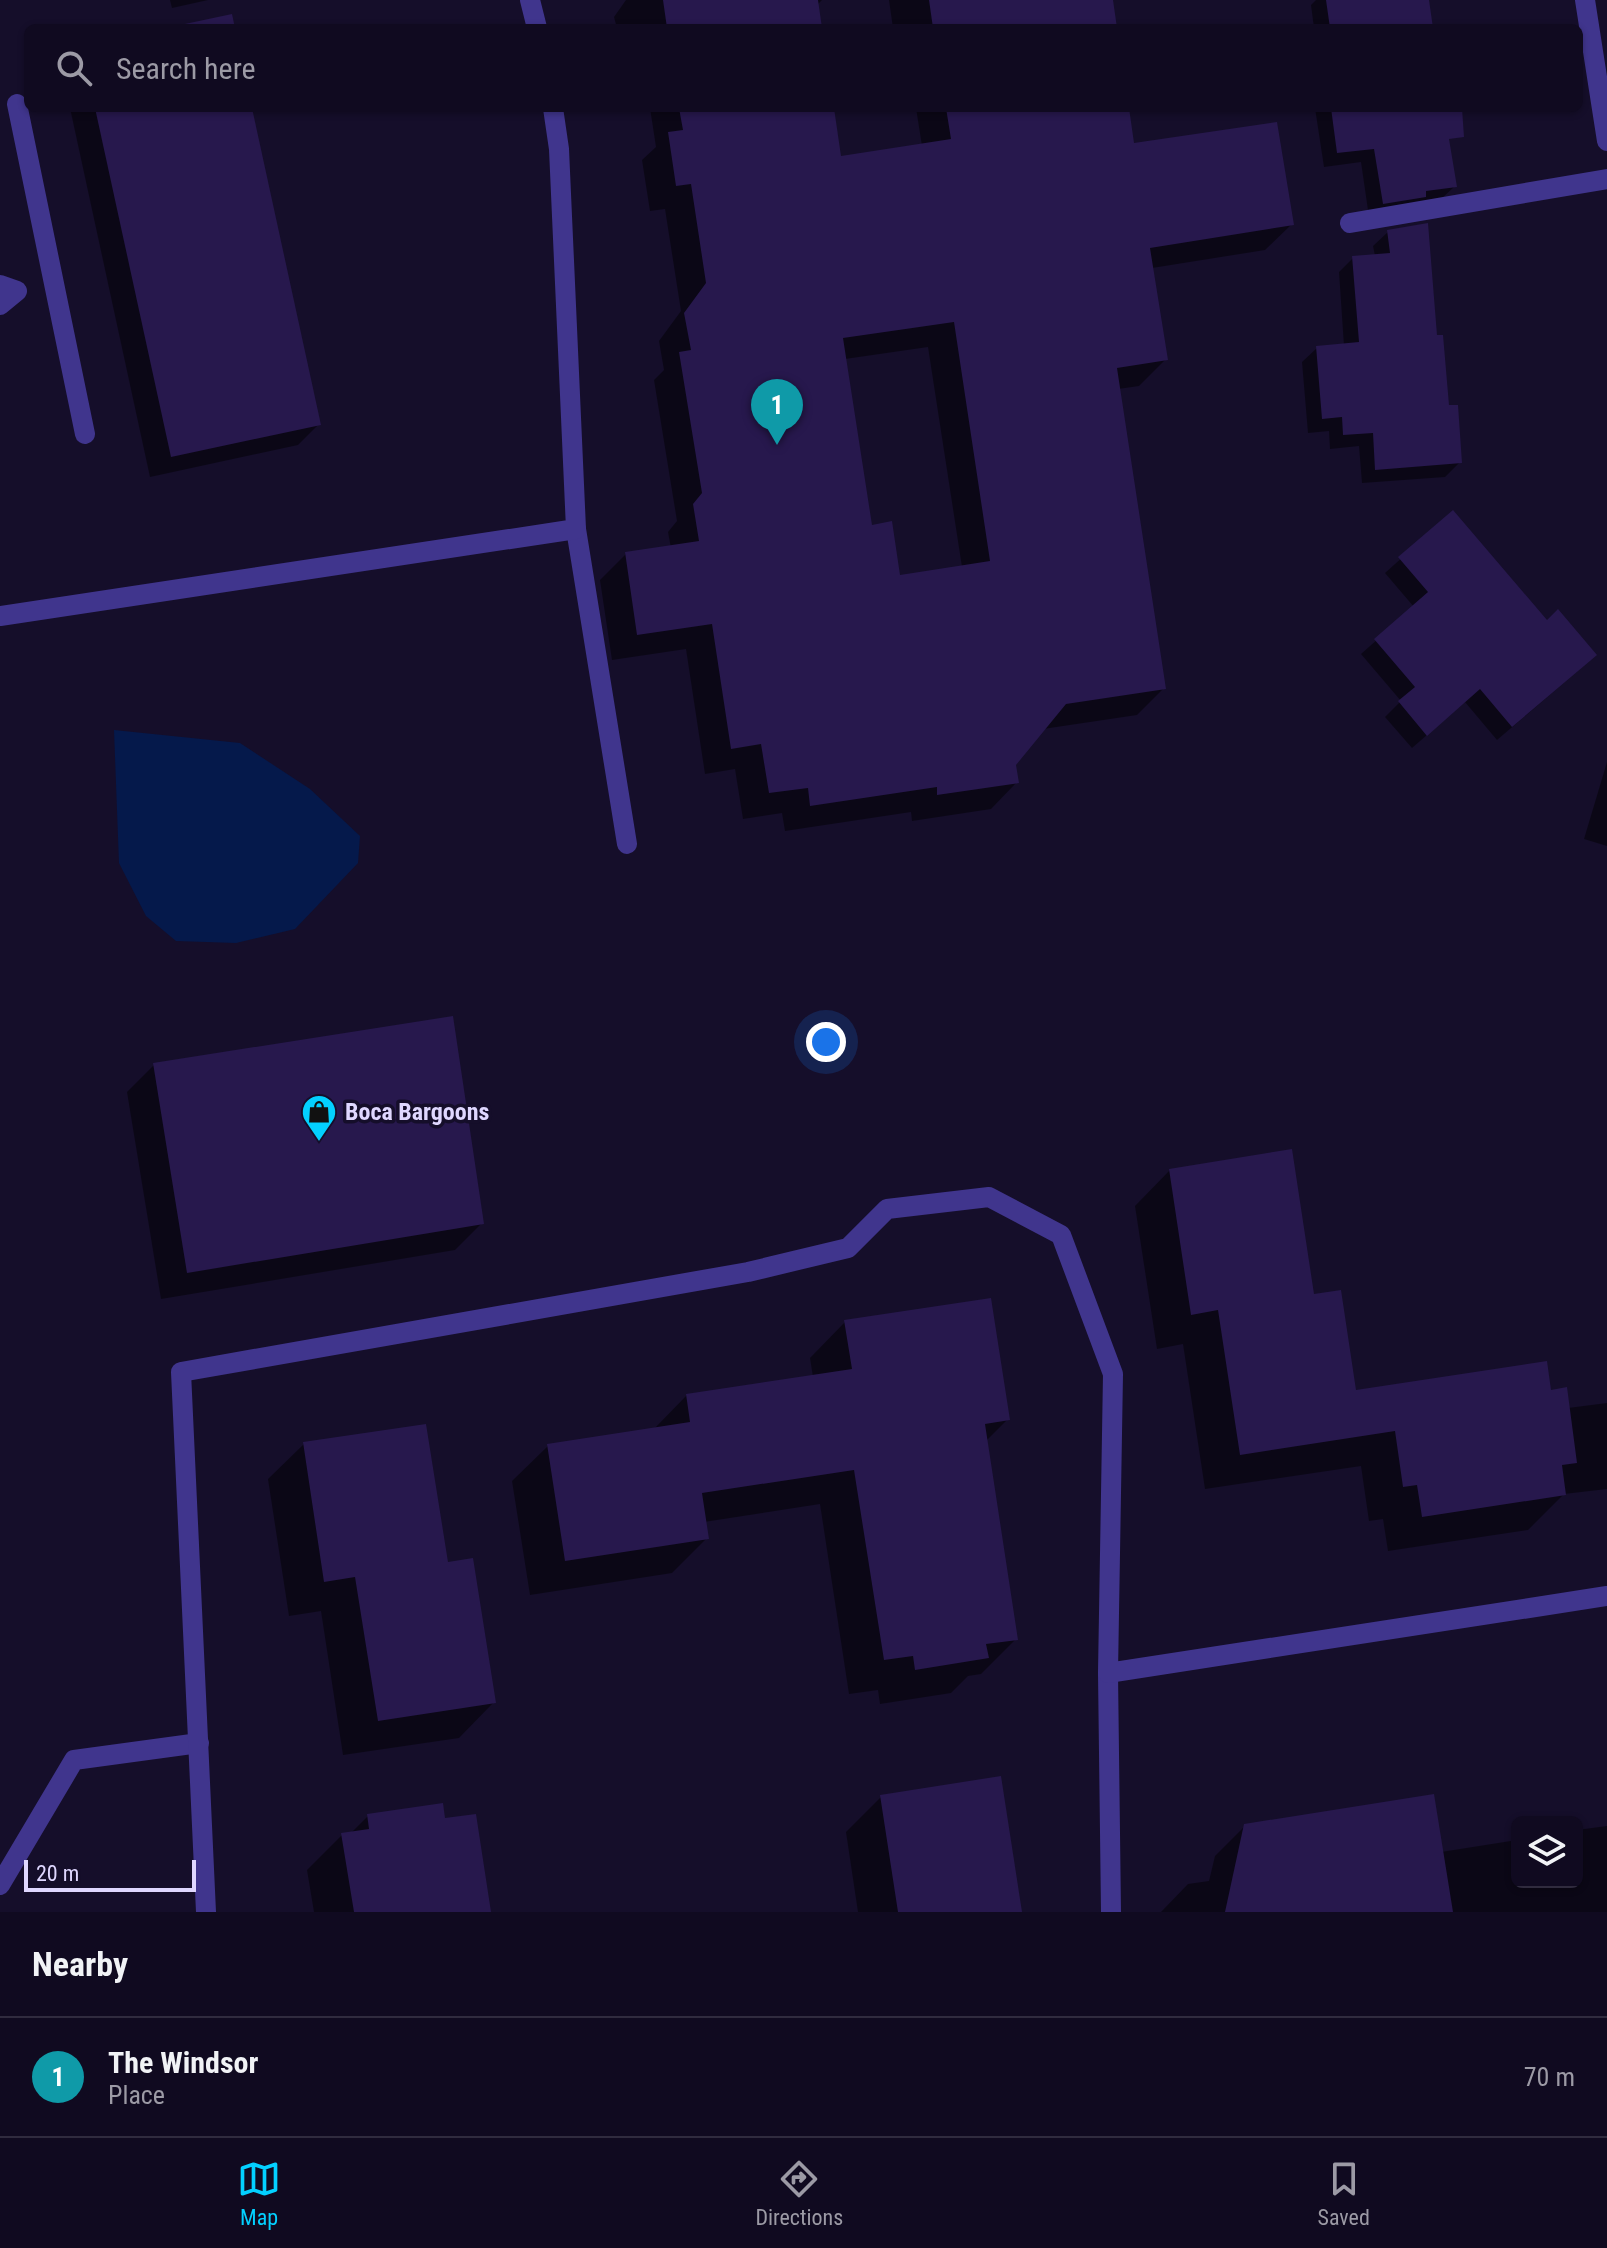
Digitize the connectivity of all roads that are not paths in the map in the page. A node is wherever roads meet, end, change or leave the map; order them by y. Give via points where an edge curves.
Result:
1 (530, 0) edge
2 (1585, 0) edge
3 (536, 24) edge
4 (17, 104) dead end
5 (554, 112) edge
6 (1607, 141) edge
7 (1607, 179) edge
8 (1350, 223) dead end
9 (54, 284) junction
10 (8, 288) edge
11 (0, 305) edge
12 (85, 434) dead end
13 (576, 529) junction
14 (0, 616) edge
15 (627, 844) dead end
16 (1607, 1596) edge
17 (1108, 1673) junction
18 (199, 1743) junction
19 (0, 1885) edge
20 (206, 1912) edge
21 (1111, 1912) edge

1 - 3 street
2 - 6 street
4 - 9 street
5 - 13 street
7 - 8 street
9 - 10 street
9 - 12 street
10 - 11 street
13 - 14 street
13 - 15 street
16 - 17 street
17 - 18 street via 1113,1374 1061,1235 989,1197 887,1209 848,1248 748,1272 181,1372
17 - 21 street
18 - 19 street via 74,1760
18 - 20 street

